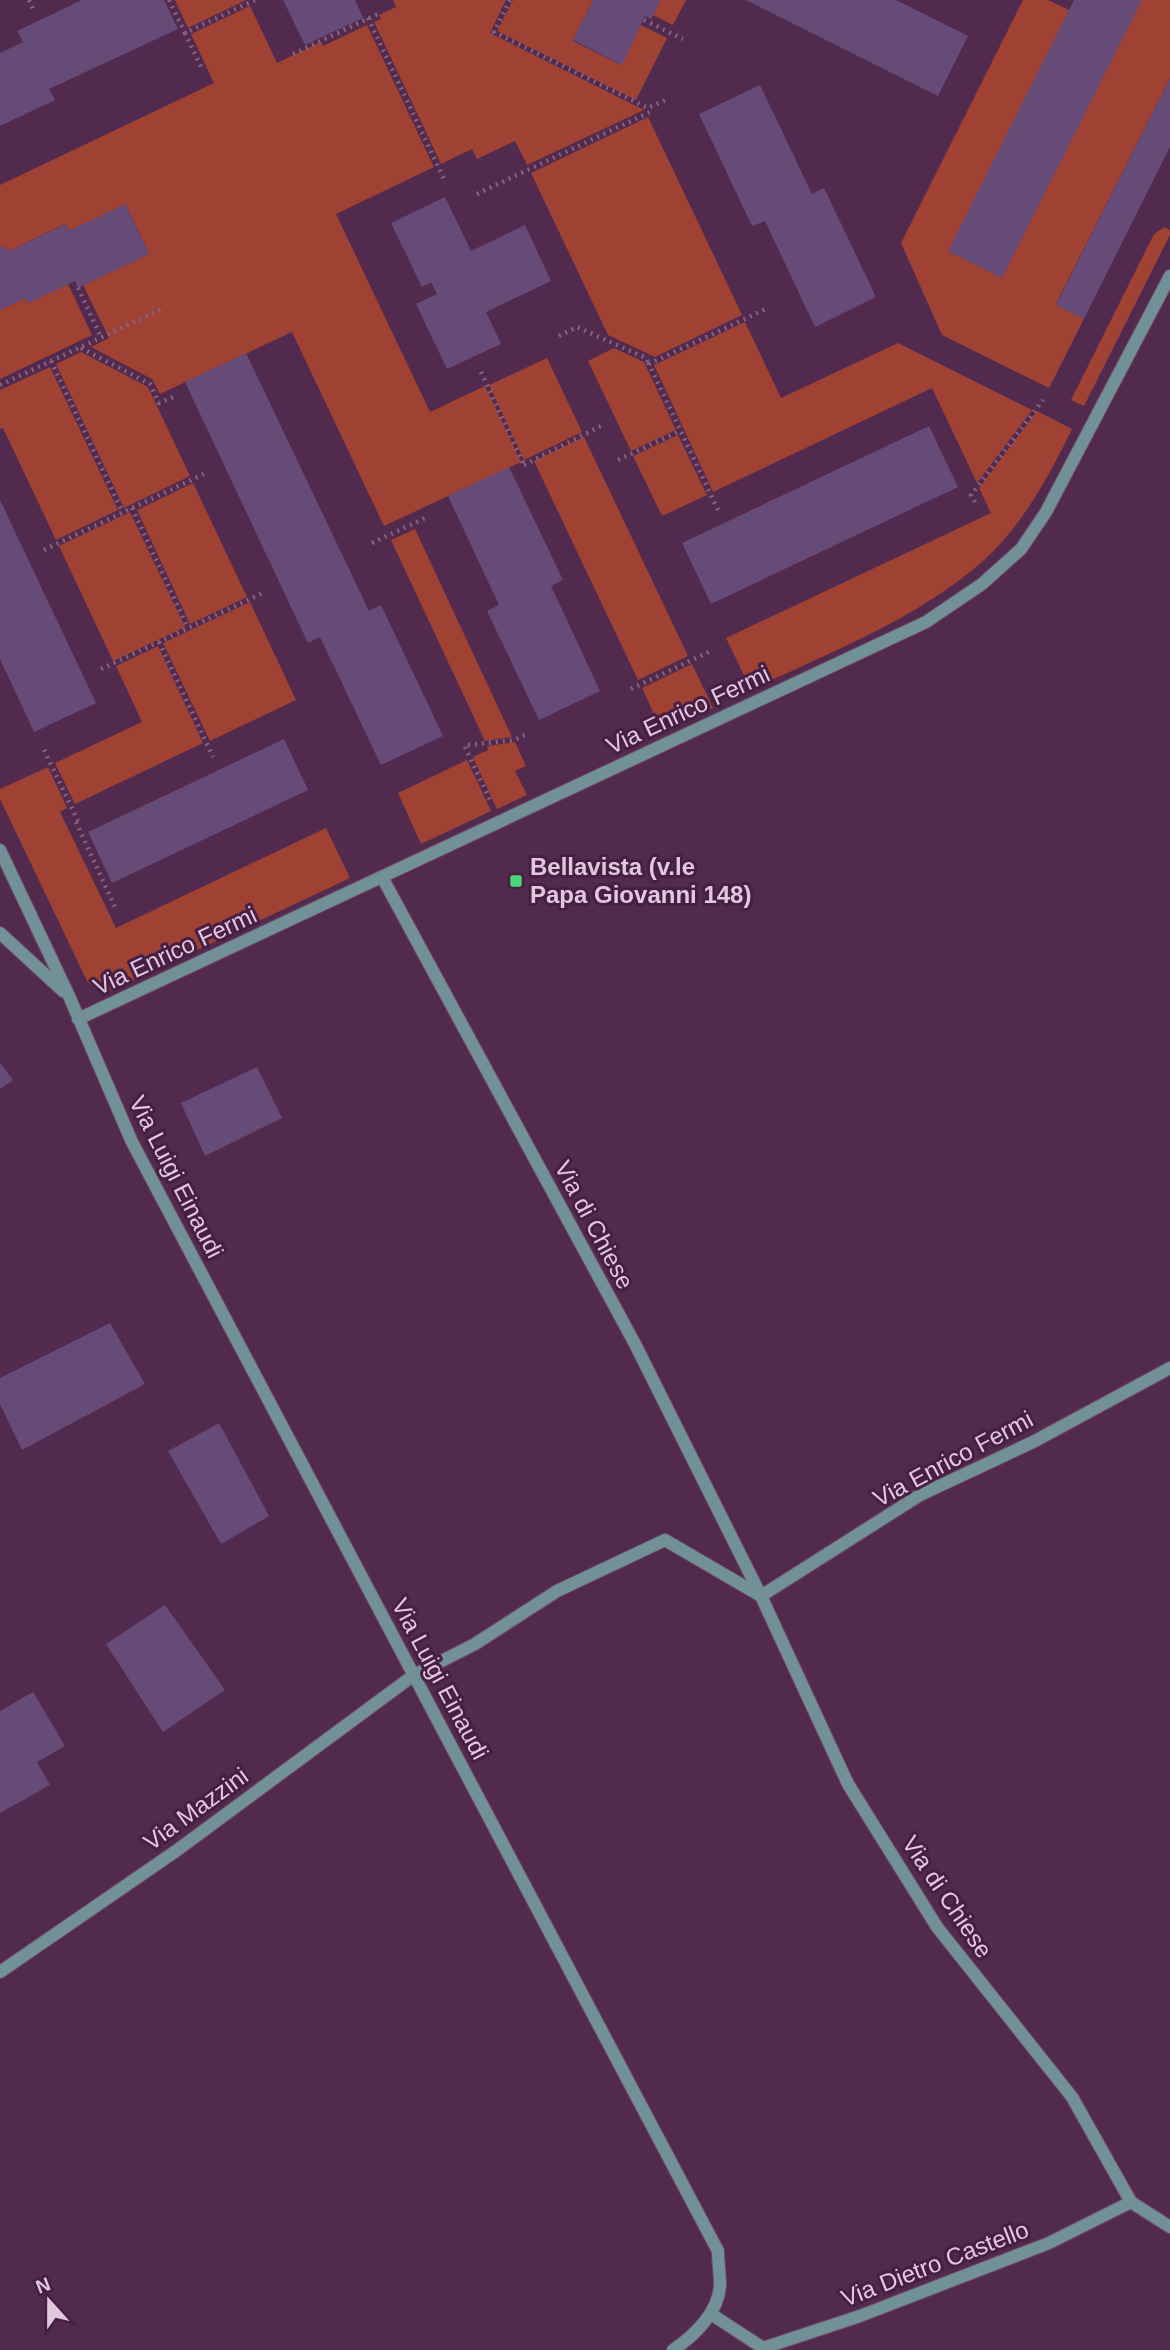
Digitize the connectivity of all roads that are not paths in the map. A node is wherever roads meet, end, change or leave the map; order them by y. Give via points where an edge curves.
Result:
1 (1170, 276) edge
2 (0, 850) edge
3 (382, 877) junction
4 (0, 933) edge
5 (69, 996) junction
6 (78, 1019) junction
7 (1170, 1368) edge
8 (761, 1596) junction
9 (414, 1675) junction
10 (0, 1972) edge
11 (1131, 2202) junction
12 (1170, 2227) edge
13 (710, 2314) junction
14 (673, 2350) edge

1 - 3 street, Via Enrico Fermi via 1046,512 1021,549 982,584 926,622
2 - 5 street, Via Luigi Einaudi
3 - 6 street, Via Enrico Fermi
3 - 8 street, Via di Chiese via 635,1344
4 - 5 street
5 - 6 street, Via Luigi Einaudi
6 - 9 street, Via Luigi Einaudi via 132,1142
7 - 8 street, Via Enrico Fermi via 1033,1442 920,1495
8 - 9 street via 665,1540 556,1591 475,1644
8 - 11 street, Via di Chiese via 848,1784 937,1927 1072,2096
9 - 10 street, Via Mazzini via 176,1851
9 - 13 street, Via Luigi Einaudi via 718,2251 720,2288
11 - 12 street
11 - 13 street, Via Dietro Castello via 1049,2243 763,2348
13 - 14 street, Via Luigi Einaudi

